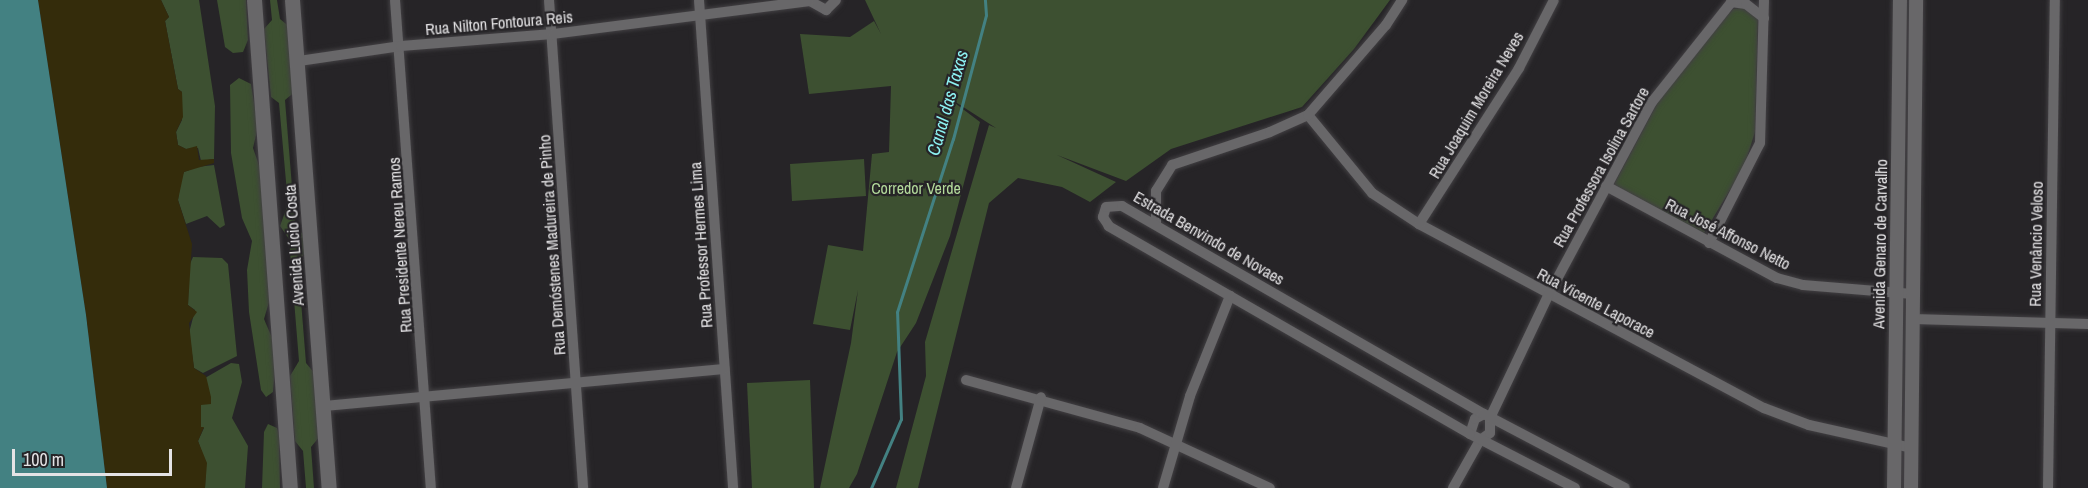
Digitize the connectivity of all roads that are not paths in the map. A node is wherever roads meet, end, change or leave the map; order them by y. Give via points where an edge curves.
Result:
1 (254, 0) edge
2 (292, 0) edge
3 (395, 0) edge
4 (549, 0) edge
5 (699, 0) edge
6 (809, 0) edge
7 (836, 0) edge
8 (1402, 0) edge
9 (1554, 0) edge
10 (1764, 0) edge
11 (1900, 0) edge
12 (1916, 0) edge
13 (2055, 0) edge
14 (1732, 1) edge
15 (701, 15) junction
16 (1764, 18) junction
17 (553, 34) junction
18 (401, 46) junction
19 (299, 61) junction
20 (1308, 115) junction
21 (1606, 186) junction
22 (1156, 224) junction
23 (1419, 224) junction
24 (1709, 243) junction
25 (1896, 293) junction
26 (1549, 294) junction
27 (1913, 294) junction
28 (1230, 296) junction
29 (1913, 319) junction
30 (2050, 323) junction
31 (2088, 324) edge
32 (724, 369) junction
33 (966, 380) dead end
34 (575, 382) junction
35 (425, 398) junction
36 (1041, 398) junction
37 (324, 406) junction
38 (1487, 416) junction
39 (1470, 434) junction
40 (1480, 440) junction
41 (1176, 442) junction
42 (1894, 445) junction
43 (1912, 448) junction
44 (290, 488) edge
45 (329, 488) edge
46 (431, 488) edge
47 (583, 488) edge
48 (733, 488) edge
49 (1016, 488) edge
50 (1163, 488) edge
51 (1270, 488) edge
52 (1453, 488) edge
53 (1575, 488) edge
54 (1625, 488) edge
55 (1894, 488) edge
56 (1911, 488) edge
57 (2048, 488) edge

1 - 44 main road, Avenida Lúcio Costa
2 - 19 main road, Avenida Lúcio Costa
3 - 18 street, Rua Presidente Nereu Ramos
4 - 17 street, Rua Demóstenes Madureira de Pinho
5 - 15 street, Rua Professor Hermes Lima
6 - 7 street via 826,10
6 - 15 street, Rua Nilton Fontoura Reis
8 - 20 street via 1386,25
9 - 23 street, Rua Joaquim Moreira Neves via 1519,68
10 - 16 street
11 - 25 street, Avenida Genaro de Carvalho
12 - 27 street, Avenida Genaro de Carvalho
13 - 30 street, Rua Venâncio Veloso
14 - 16 street via 1746,4
14 - 21 street, Rua Professora Isolina Sartore via 1664,84
15 - 17 street, Rua Nilton Fontoura Reis
15 - 32 street, Rua Professor Hermes Lima
16 - 24 street via 1760,143
17 - 18 street, Rua Nilton Fontoura Reis
17 - 34 street, Rua Demóstenes Madureira de Pinho
18 - 19 street, Rua Nilton Fontoura Reis
18 - 35 street, Rua Presidente Nereu Ramos
19 - 37 main road, Avenida Lúcio Costa
20 - 22 street via 1172,165 1156,191
20 - 23 street, Rua Vicente Laporace via 1365,186
21 - 24 street, Rua José Affonso Netto
21 - 26 street, Rua Professora Isolina Sartore
22 - 28 street, Estrada Benvindo de Novaes via 1116,204 1104,211 1109,226
22 - 38 street, Estrada Benvindo de Novaes
23 - 26 street, Rua Vicente Laporace
24 - 25 street, Rua José Affonso Netto via 1789,283
25 - 27 street, Rua José Affonso Netto
25 - 42 street, Avenida Genaro de Carvalho
26 - 38 street, Rua Professora Isolina Sartore
26 - 42 street, Rua Vicente Laporace via 1764,408 1809,425
27 - 29 street, Avenida Genaro de Carvalho
28 - 39 street, Estrada Benvindo de Novaes
28 - 41 street
29 - 30 street
29 - 43 street, Avenida Genaro de Carvalho
30 - 31 street
30 - 57 street, Rua Venâncio Veloso
32 - 34 street
32 - 48 street, Rua Professor Hermes Lima
33 - 36 street
34 - 35 street
34 - 47 street, Rua Demóstenes Madureira de Pinho
35 - 37 street
35 - 46 street, Rua Presidente Nereu Ramos
36 - 41 street
36 - 49 street
37 - 45 main road, Avenida Lúcio Costa
38 - 39 street via 1472,423
38 - 40 street, Rua Professora Isolina Sartore via 1490,433
38 - 54 street, Estrada Benvindo de Novaes
39 - 40 street, Estrada Benvindo de Novaes
40 - 52 street, Rua Professora Isolina Sartore
40 - 53 street, Estrada Benvindo de Novaes
41 - 50 street
41 - 51 street
42 - 43 street, Rua Vicente Laporace
42 - 55 street, Avenida Genaro de Carvalho
43 - 56 street, Avenida Genaro de Carvalho

